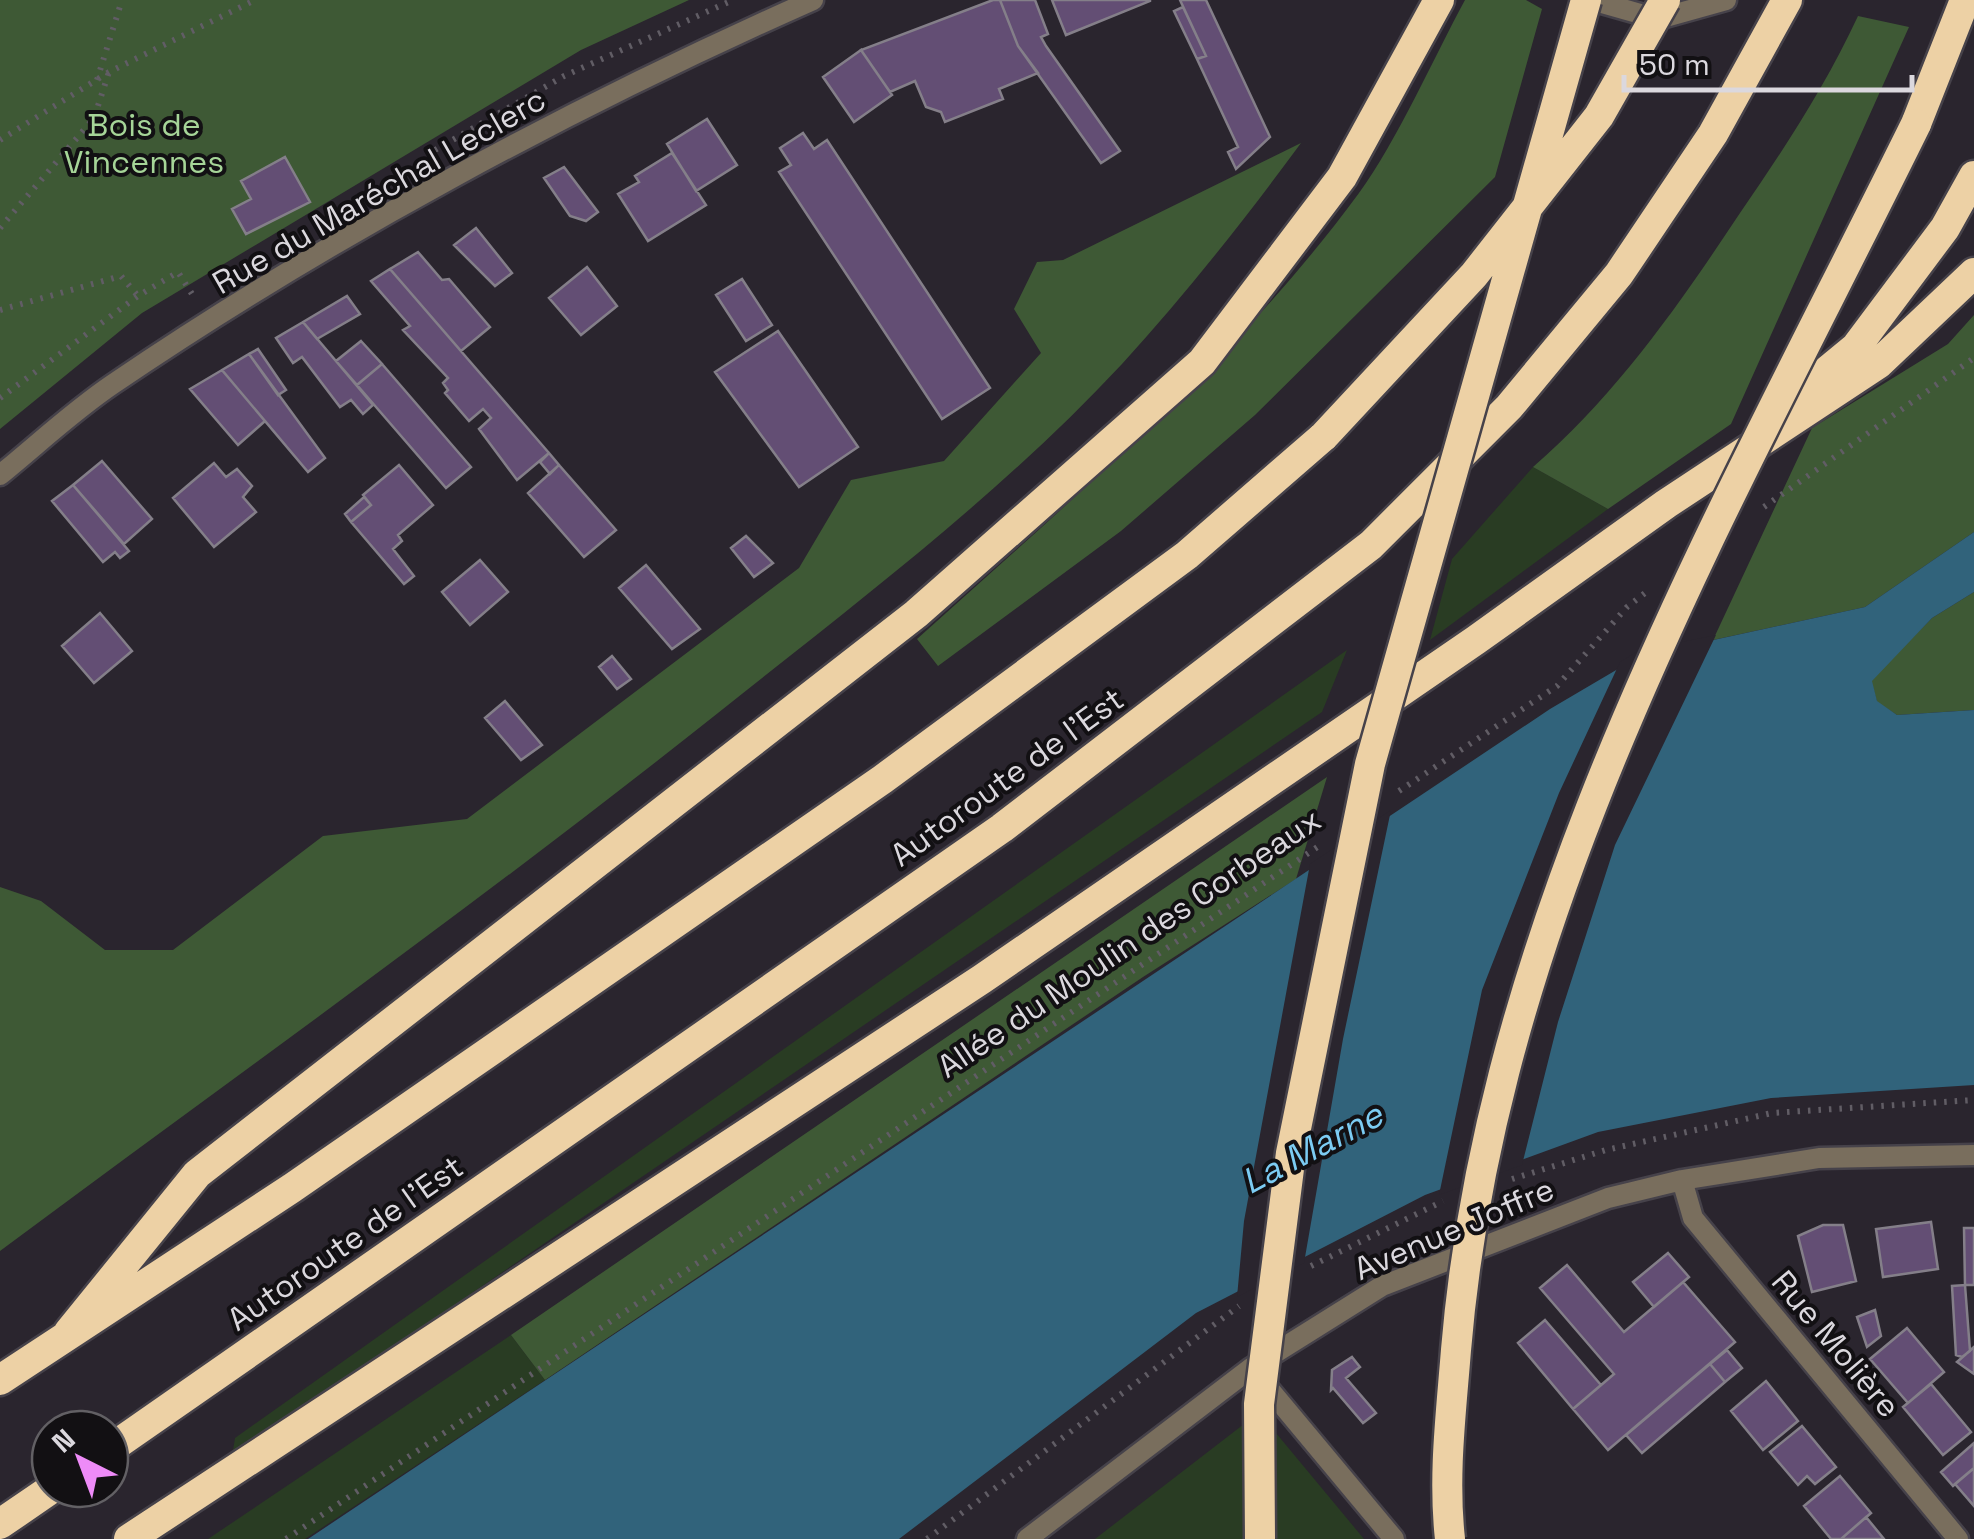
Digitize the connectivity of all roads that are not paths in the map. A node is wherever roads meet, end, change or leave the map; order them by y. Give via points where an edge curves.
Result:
1 (812, 0) edge
2 (1439, 0) edge
3 (1589, 0) edge
4 (1665, 0) edge
5 (1726, 0) edge
6 (1787, 0) edge
7 (1965, 0) edge
8 (1974, 176) edge
9 (1974, 273) edge
10 (0, 475) edge
11 (1666, 504) junction
12 (1974, 1154) edge
13 (1682, 1180) junction
14 (69, 1332) junction
15 (1251, 1368) junction
16 (0, 1380) edge
17 (130, 1435) edge
18 (30, 1503) edge
19 (0, 1524) edge
20 (129, 1539) edge
21 (1028, 1539) edge
22 (1260, 1539) edge
23 (1394, 1539) edge
24 (1450, 1539) edge
25 (1958, 1539) edge

1 - 10 street, Rue du Maréchal Leclerc via 584,108 322,254 110,386
2 - 14 highway via 1342,177 1202,362 916,614 197,1174
3 - 5 street via 1658,19
3 - 22 highway, bridge via 1370,764 1291,1152 1258,1404
4 - 14 highway, bridge via 1600,116 1474,274 1324,436 1187,556 883,779 292,1188
6 - 17 highway, Autoroute de l’Est via 1714,134 1629,258 1508,408 1371,545 1002,828
7 - 24 highway, bridge via 1916,124 1640,693 1582,827 1540,948 1508,1055 1462,1279 1444,1490
8 - 11 highway via 1856,347
9 - 11 highway via 1878,364
11 - 20 highway via 982,978
12 - 13 street, Avenue Joffre via 1819,1158
13 - 15 street, Avenue Joffre via 1608,1198 1382,1286
13 - 25 street, Rue Molière via 1693,1218
14 - 16 highway
15 - 21 street, Avenue Joffre
15 - 23 street
18 - 19 highway

